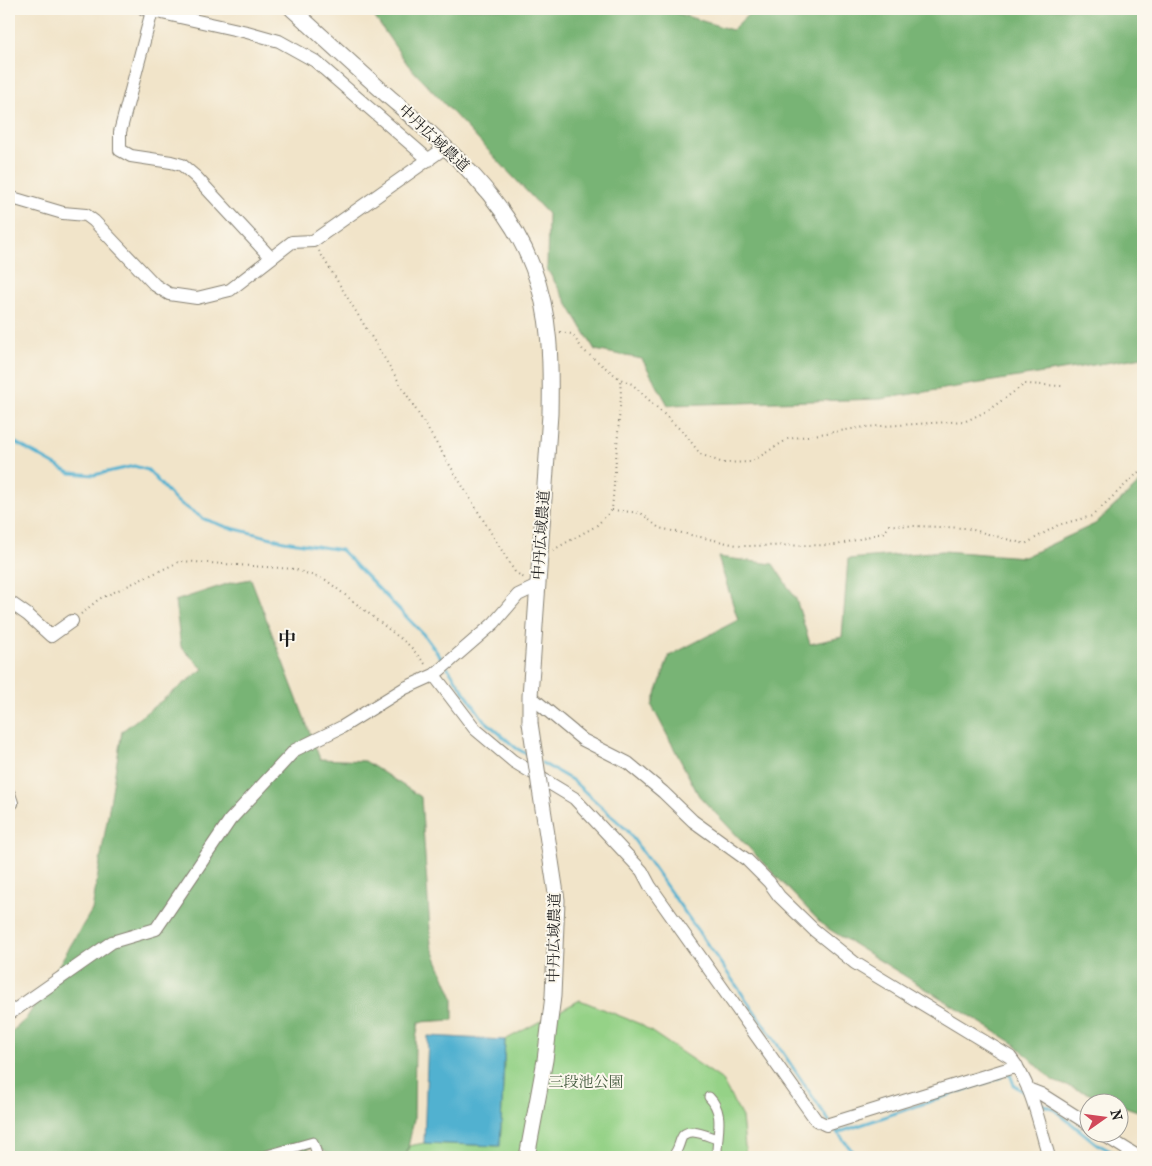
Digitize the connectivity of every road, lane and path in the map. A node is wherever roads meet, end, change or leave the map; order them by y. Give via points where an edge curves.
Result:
1 (292, 9) edge
2 (148, 10) edge
3 (446, 147) junction
4 (429, 160) junction
5 (9, 197) edge
6 (313, 242) junction
7 (271, 258) junction
8 (549, 330) junction
9 (620, 379) junction
10 (1062, 386) dead end
11 (1143, 468) edge
12 (612, 510) junction
13 (540, 552) junction
14 (537, 586) junction
15 (9, 604) edge
16 (72, 621) joint
17 (434, 675) junction
18 (530, 696) junction
19 (9, 794) edge
20 (9, 805) edge
21 (9, 1014) edge
22 (1017, 1066) junction
23 (1028, 1089) junction
24 (709, 1097) dead end
25 (1080, 1119) edge
26 (717, 1139) junction
27 (1118, 1144) edge
28 (260, 1157) edge
29 (318, 1157) edge
30 (528, 1157) edge
31 (672, 1157) edge
32 (718, 1157) edge
33 (1049, 1157) edge
34 (1139, 1157) edge

1 - 3 street, 中丹広域農道
2 - 4 street via 280,41 314,61
2 - 7 street via 120,132 120,150 131,156 182,165
3 - 4 street
3 - 8 street, 中丹広域農道 via 489,192 521,241 536,276
4 - 6 street
5 - 7 street via 64,213 86,215 155,285 169,294 197,298 230,290
6 - 7 street via 292,242
6 - 14 path via 515,572
8 - 9 path via 572,334 583,350
8 - 13 street, 中丹広域農道 via 550,414
9 - 10 path via 632,384 686,434 700,454 723,463 751,462 788,438 865,428 966,421 987,411 1024,384
9 - 12 path
11 - 12 path via 1092,516 1058,525 1025,544 966,528 890,525 885,532 836,545 740,546 659,528 641,513
12 - 13 path via 596,526 551,551
13 - 14 street, 中丹広域農道
14 - 17 street via 518,595 494,623
14 - 18 street, 中丹広域農道
15 - 16 street via 28,615 51,636
16 - 17 path via 98,599 181,561 294,569 326,580 358,604 410,646
17 - 21 street via 295,750 230,820 156,929 112,942
17 - 22 street via 475,729 513,761 574,798 642,871 816,1120 826,1125
18 - 22 street via 583,740 628,763 693,821 747,860 814,930 855,963 1010,1057
18 - 30 street, 中丹広域農道, bridge via 530,724 557,900 553,996
19 - 20 street via 12,803
22 - 23 street
23 - 25 street
23 - 33 street
24 - 26 street via 719,1113
26 - 31 street via 691,1131 685,1133
26 - 32 street
27 - 34 street
28 - 29 street via 312,1142

